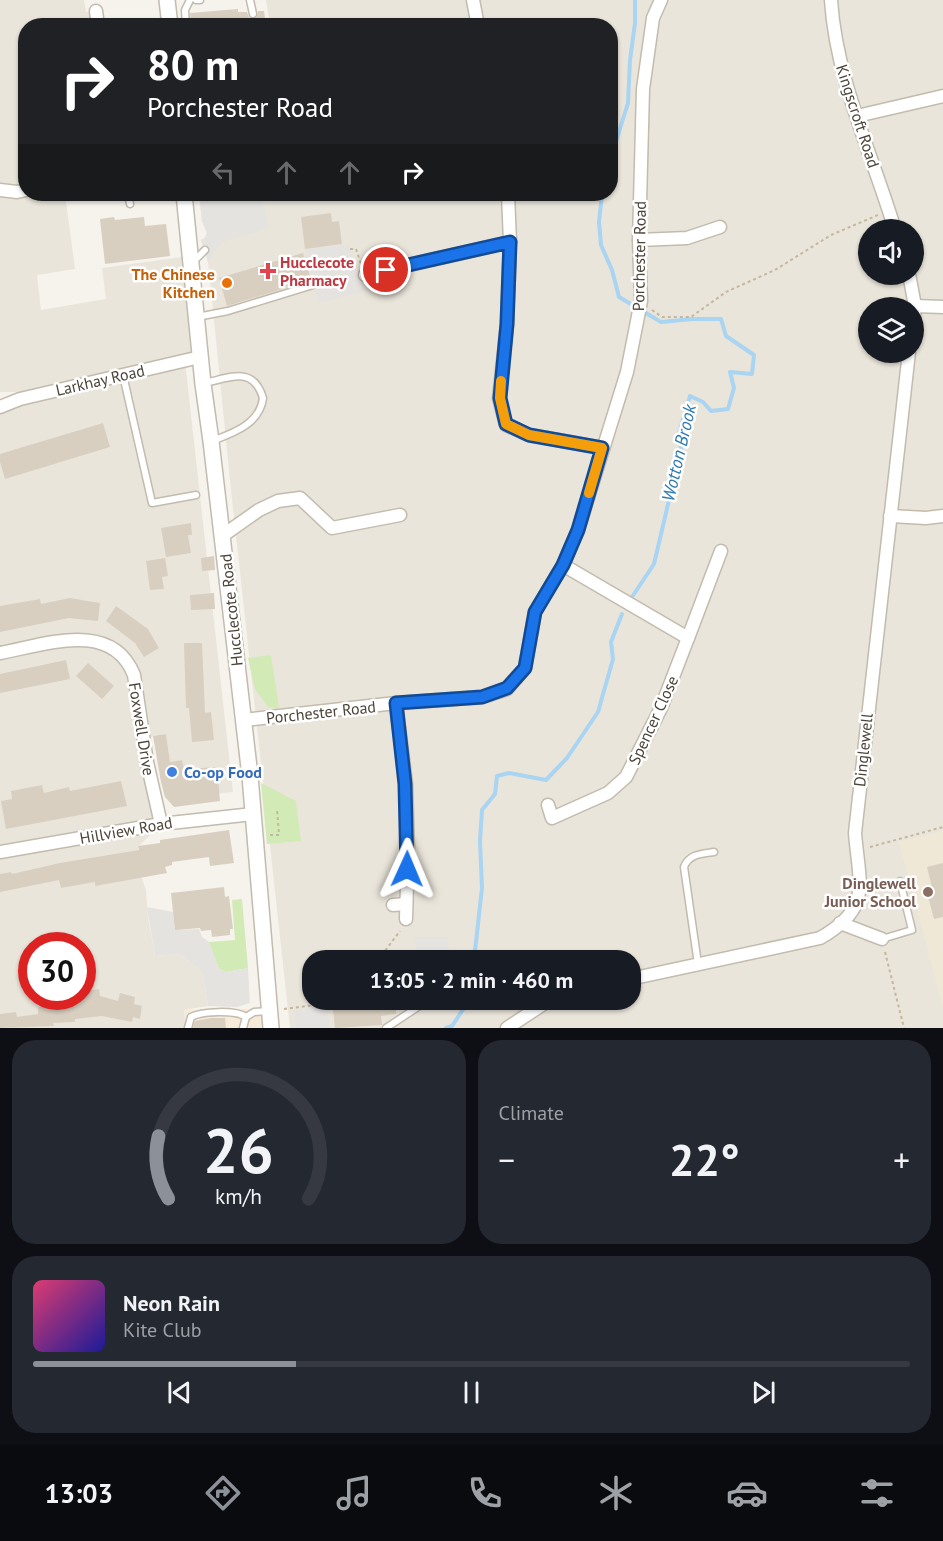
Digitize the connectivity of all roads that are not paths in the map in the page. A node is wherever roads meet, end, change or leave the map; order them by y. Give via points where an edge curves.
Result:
1 (167, 0) edge
2 (190, 0) edge
3 (250, 0) edge
4 (473, 0) edge
5 (661, 0) edge
6 (831, 0) edge
7 (96, 11) dead end
8 (253, 14) dead end
9 (97, 18) edge
10 (169, 18) edge
11 (186, 18) edge
12 (476, 18) edge
13 (943, 96) edge
14 (857, 117) junction
15 (0, 190) edge
16 (18, 191) edge
17 (129, 201) edge
18 (185, 201) edge
19 (508, 201) edge
20 (130, 204) dead end
21 (892, 219) edge
22 (720, 227) dead end
23 (639, 240) junction
24 (510, 242) junction
25 (204, 250) dead end
26 (191, 264) junction
27 (365, 275) road end
28 (313, 285) dead end
29 (943, 307) edge
30 (924, 310) edge
31 (196, 317) junction
32 (200, 357) junction
33 (908, 363) edge
34 (123, 375) junction
35 (203, 384) junction
36 (0, 407) edge
37 (211, 441) junction
38 (602, 448) junction
39 (196, 495) dead end
40 (400, 515) dead end
41 (890, 516) junction
42 (943, 516) edge
43 (222, 536) junction
44 (721, 551) dead end
45 (563, 565) junction
46 (688, 638) junction
47 (0, 653) edge
48 (396, 703) junction
49 (244, 720) junction
50 (548, 805) dead end
51 (253, 814) junction
52 (161, 824) junction
53 (0, 852) edge
54 (714, 852) dead end
55 (900, 880) dead end
56 (406, 919) road end
57 (840, 923) junction
58 (882, 939) joint
59 (699, 965) junction
60 (641, 977) edge
61 (270, 1010) junction
62 (413, 1010) edge
63 (534, 1010) edge
64 (246, 1017) junction
65 (188, 1028) edge
66 (243, 1028) edge
67 (271, 1028) edge
68 (386, 1028) edge
69 (507, 1028) edge

1 - 10 street
2 - 11 lane
3 - 8 lane
4 - 12 street
5 - 23 street, Porchester Road via 653,18 643,89
6 - 14 street, Kingscroft Road via 842,70
7 - 9 street
13 - 14 street
14 - 21 street, Kingscroft Road
15 - 16 street
17 - 20 lane
18 - 26 street, Hucclecote Road
19 - 24 street
22 - 23 street via 687,238
23 - 38 street, Porchester Road via 640,306 627,372
24 - 27 street
24 - 38 street via 500,398 506,424 529,435
25 - 26 lane
26 - 31 street, Hucclecote Road
28 - 31 lane
29 - 30 street
31 - 32 street, Hucclecote Road
32 - 34 street, Larkhay Road
32 - 35 street, Hucclecote Road
33 - 41 street, Dinglewell
34 - 36 street, Larkhay Road
34 - 39 lane via 152,503
35 - 37 street, Hucclecote Road
35 - 37 lane via 248,377 255,381 263,398 250,422
37 - 43 street, Hucclecote Road
38 - 45 street, Porchester Road via 578,530
40 - 43 street via 332,528 300,498 289,499 259,510
41 - 42 street
41 - 57 street, Dinglewell via 855,833 860,897
43 - 49 street, Hucclecote Road
44 - 46 street, Spencer Close
45 - 46 street
45 - 48 street, Porchester Road via 535,612 525,668 507,688 482,697
46 - 50 street, Spencer Close via 661,708 627,777 608,793 552,818
47 - 52 street, Foxwell Drive via 82,640 105,644 120,654 134,675
48 - 49 street, Porchester Road
48 - 56 street via 408,851 399,905
49 - 51 street, Hucclecote Road
51 - 52 street, Hillview Road
51 - 61 street, Hucclecote Road
52 - 53 street, Hillview Road
54 - 59 lane via 694,855 684,867
55 - 58 lane via 912,930
57 - 58 street
57 - 59 street, Dinglewell via 820,938
59 - 60 street, Dinglewell
61 - 64 lane
61 - 67 street, Hucclecote Road
62 - 68 lane
63 - 69 street
64 - 65 lane via 235,1013 198,1014 191,1017
64 - 66 lane

